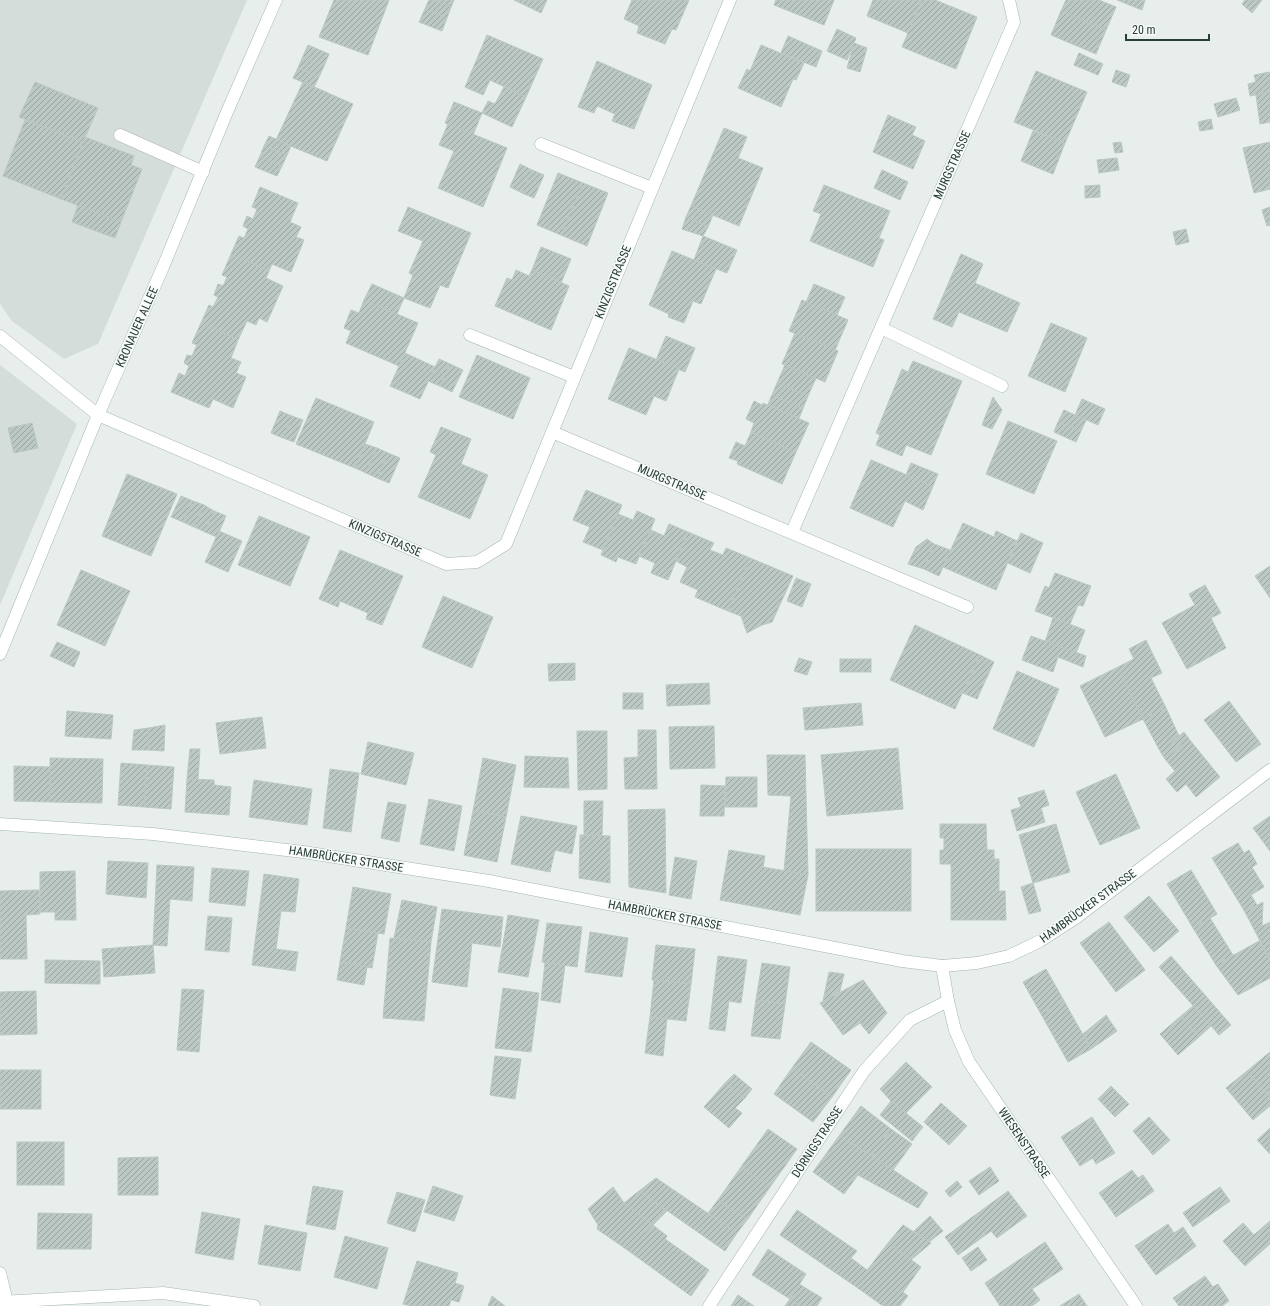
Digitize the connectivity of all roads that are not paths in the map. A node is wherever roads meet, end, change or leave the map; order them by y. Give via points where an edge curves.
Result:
1 (276, 0) edge
2 (730, 0) edge
3 (1009, 0) edge
4 (120, 135) dead end
5 (541, 144) dead end
6 (203, 172) junction
7 (652, 188) junction
8 (881, 328) junction
9 (470, 335) dead end
10 (0, 336) edge
11 (574, 377) junction
12 (1002, 386) dead end
13 (98, 415) junction
14 (552, 432) junction
15 (792, 532) junction
16 (967, 607) dead end
17 (0, 654) edge
18 (1270, 770) edge
19 (0, 824) edge
20 (942, 966) junction
21 (948, 1001) junction
22 (0, 1273) edge
23 (5, 1303) edge
24 (254, 1306) edge
25 (709, 1306) edge
26 (1136, 1306) edge

1 - 6 street, KRONAUER ALLEE
2 - 7 street, KINZIGSTRASSE
3 - 8 street, MURGSTRASSE via 1014,22
4 - 6 street
5 - 7 street
6 - 13 street, KRONAUER ALLEE
7 - 11 street, KINZIGSTRASSE
8 - 12 street
8 - 15 street, MURGSTRASSE
9 - 11 street
10 - 13 street, KINZIGSTRASSE
11 - 14 street, KINZIGSTRASSE
13 - 14 street, KINZIGSTRASSE via 446,564 477,562 506,544
13 - 17 street, KRONAUER ALLEE
14 - 15 street, MURGSTRASSE
15 - 16 street, MURGSTRASSE
18 - 20 street, HAMBRÜCKER STRASSE via 1077,917 1040,941 1009,956 977,963
19 - 20 street, HAMBRÜCKER STRASSE via 152,834 303,852 489,881 902,961
20 - 21 street, WIESENSTRASSE
21 - 25 street, DÖRNIGSTRASSE via 910,1020 864,1071
21 - 26 street, WIESENSTRASSE via 955,1030 969,1062
22 - 23 street
23 - 24 street via 163,1293

